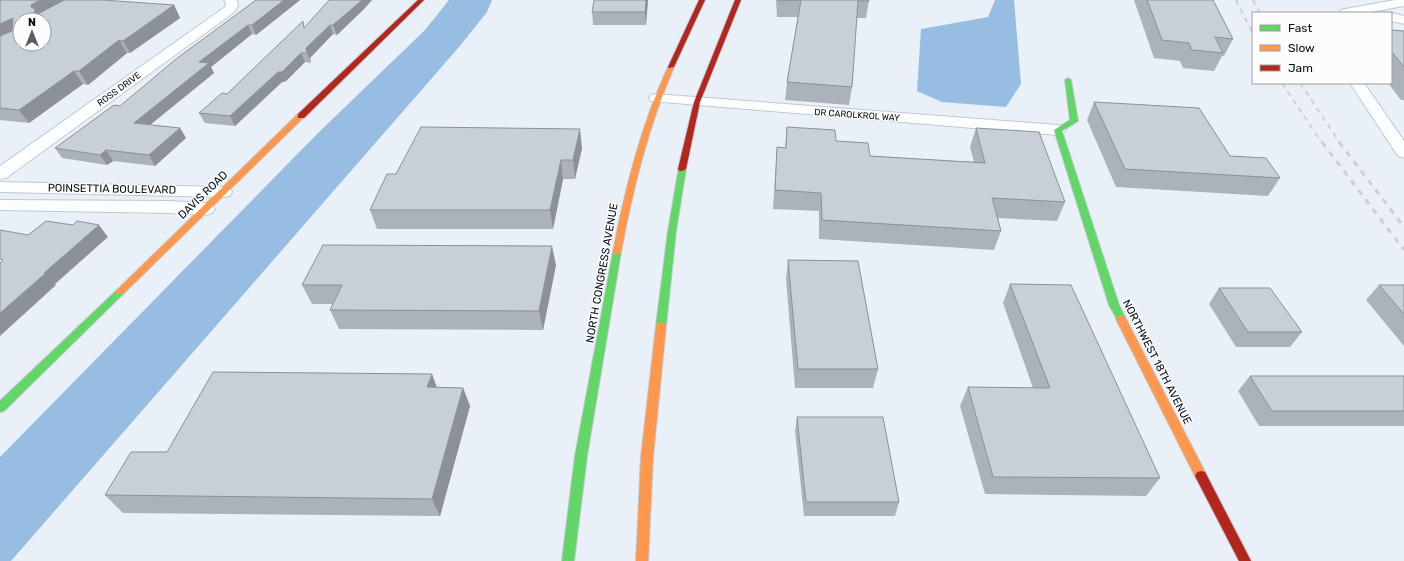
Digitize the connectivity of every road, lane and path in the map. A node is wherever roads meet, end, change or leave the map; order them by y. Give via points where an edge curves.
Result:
1 (230, 0) edge
2 (421, 0) edge
3 (702, 0) edge
4 (738, 0) edge
5 (1403, 1) edge
6 (1366, 8) junction
7 (1349, 12) edge
8 (1377, 12) edge
9 (1392, 17) edge
10 (1404, 20) edge
11 (1068, 80) dead end
12 (1359, 84) edge
13 (656, 98) junction
14 (697, 102) junction
15 (1058, 130) junction
16 (1404, 153) edge
17 (0, 174) edge
18 (0, 187) edge
19 (224, 192) junction
20 (0, 205) edge
21 (206, 209) junction
22 (0, 408) edge
23 (568, 561) edge
24 (642, 561) edge
25 (1245, 561) edge

1 - 17 street, ROSS DRIVE via 232,6 229,10
2 - 19 main road, DAVIS ROAD
3 - 13 main road, NORTH CONGRESS AVENUE
4 - 14 main road
5 - 6 street
6 - 7 street
6 - 8 street
9 - 10 street
11 - 15 main road via 1074,121
12 - 16 street
13 - 14 street, DR CAROLKROL WAY
13 - 23 main road, NORTH CONGRESS AVENUE via 637,160 622,229 580,456
14 - 15 street, DR CAROLKROL WAY
14 - 24 main road via 683,163 672,230 647,457
15 - 25 main road, NORTHWEST 18TH AVENUE via 1114,305
18 - 19 street, POINSETTIA BOULEVARD
19 - 21 main road, DAVIS ROAD
20 - 21 street, POINSETTIA BOULEVARD
21 - 22 main road, DAVIS ROAD

